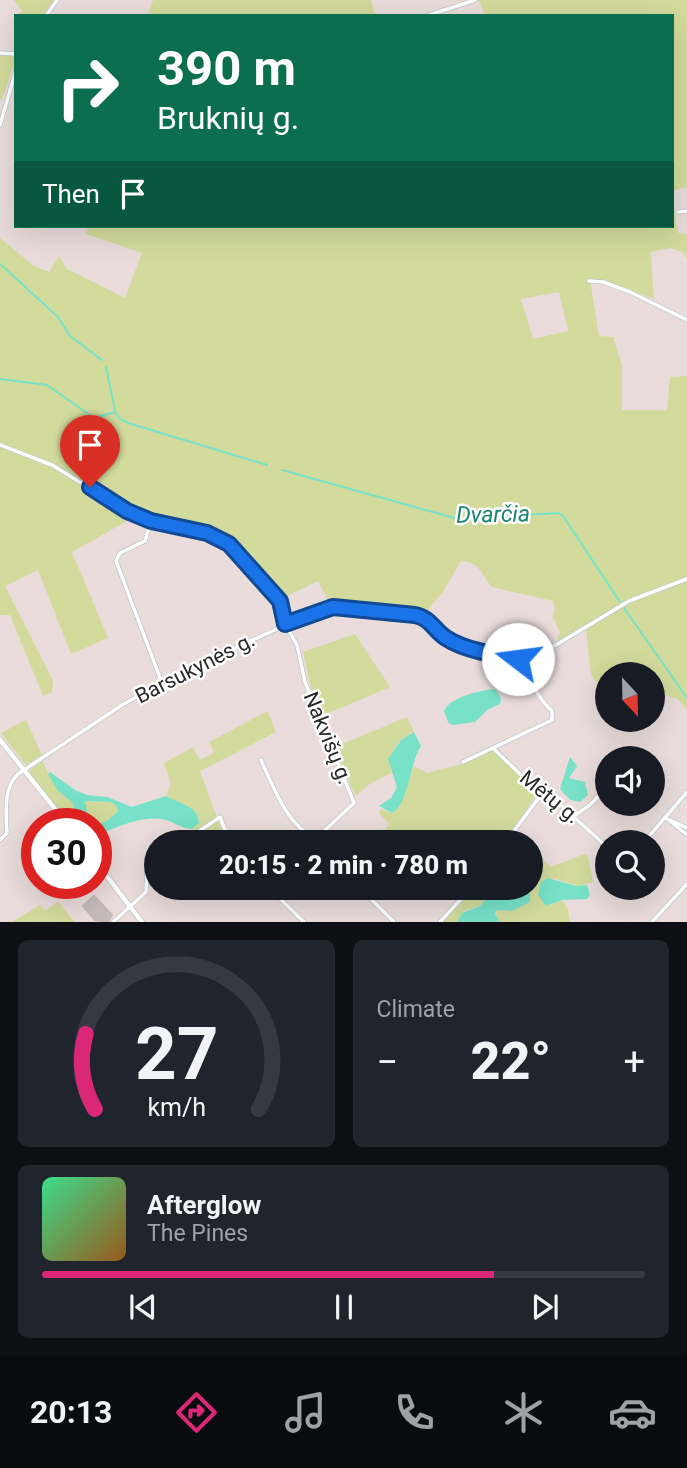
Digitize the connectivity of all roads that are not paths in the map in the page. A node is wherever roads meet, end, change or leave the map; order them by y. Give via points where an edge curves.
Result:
1 (475, 0) edge
2 (432, 14) edge
3 (14, 77) edge
4 (0, 125) edge
5 (687, 211) edge
6 (678, 212) dead end
7 (589, 281) dead end
8 (687, 320) edge
9 (0, 444) edge
10 (151, 521) junction
11 (687, 579) edge
12 (285, 624) junction
13 (518, 657) junction
14 (162, 683) junction
15 (0, 740) edge
16 (493, 748) junction
17 (261, 760) dead end
18 (463, 762) dead end
19 (23, 771) junction
20 (687, 792) edge
21 (543, 796) junction
22 (595, 800) edge
23 (54, 808) edge
24 (574, 816) junction
25 (666, 819) junction
26 (687, 828) edge
27 (201, 830) edge
28 (225, 830) edge
29 (304, 830) edge
30 (325, 830) edge
31 (516, 830) edge
32 (655, 830) edge
33 (687, 835) edge
34 (595, 836) edge
35 (0, 840) edge
36 (112, 883) edge
37 (687, 884) edge
38 (144, 894) edge
39 (281, 900) edge
40 (372, 900) edge
41 (460, 900) edge
42 (130, 906) junction
43 (301, 921) edge
44 (113, 922) edge
45 (142, 922) edge
46 (394, 922) edge
47 (440, 922) edge
48 (652, 922) edge

1 - 2 street
3 - 4 street
5 - 6 street
7 - 8 street via 630,292
9 - 10 street via 52,465
10 - 12 street via 207,533 229,544 280,601
10 - 14 street via 145,541 120,553 116,561
11 - 13 street, Barsukynės g. via 629,601 543,652
12 - 13 street, Barsukynės g. via 333,607 415,615 425,617 456,643
12 - 14 street, Barsukynės g.
12 - 30 street, Nakvišų g. via 297,645 309,693 354,803
13 - 16 street via 553,718 544,727
14 - 19 street, Barsukynės g.
15 - 19 main road
16 - 18 street
16 - 21 street, Mėtų g.
17 - 29 street via 284,808
19 - 23 main road
19 - 35 street via 11,782 5,812 7,833
20 - 25 street
21 - 24 street, Mėtų g. via 553,798
21 - 31 street
22 - 24 street
24 - 34 street, Mėtų g.
25 - 26 street
25 - 32 street
25 - 33 street
27 - 28 street via 220,817
36 - 42 main road
37 - 48 street
38 - 42 street
39 - 43 street
40 - 46 street
41 - 47 street
42 - 44 street
42 - 45 main road

